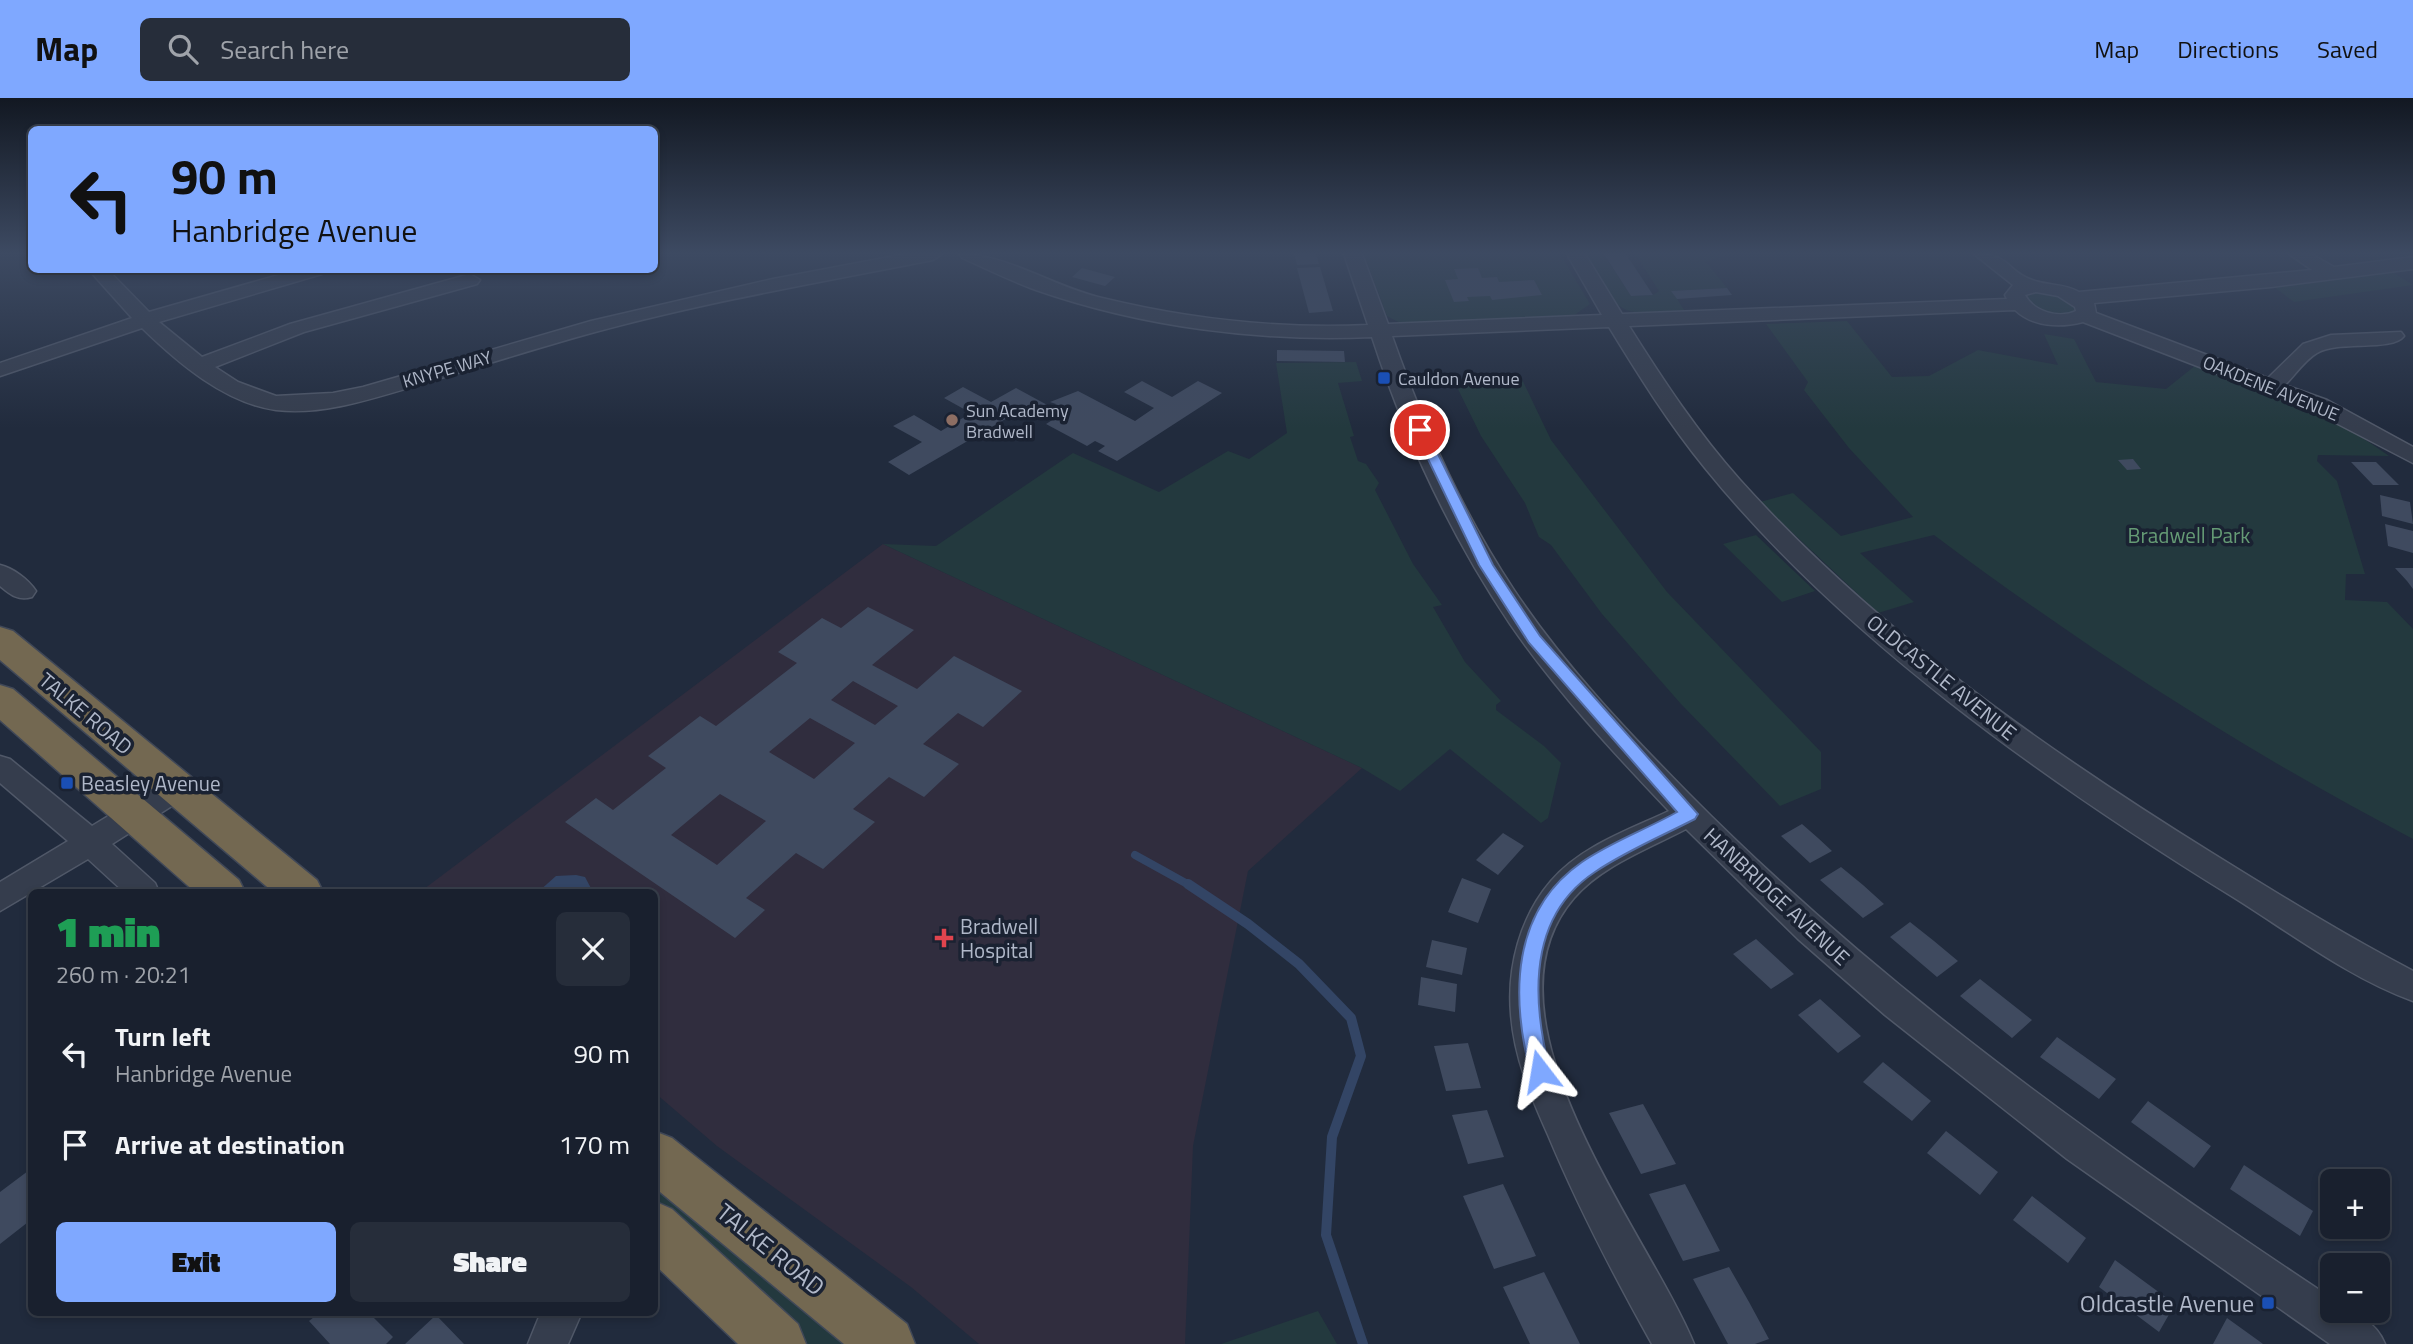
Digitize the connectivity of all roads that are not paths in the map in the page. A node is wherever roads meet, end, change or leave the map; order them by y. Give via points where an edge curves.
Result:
1 (137, 312) edge
2 (172, 312) edge
3 (354, 312) edge
4 (656, 312) edge
5 (1139, 312) edge
6 (1375, 312) edge
7 (1611, 312) edge
8 (1755, 312) edge
9 (2033, 312) edge
10 (2075, 312) edge
11 (2093, 312) edge
12 (145, 320) junction
13 (1616, 321) junction
14 (1382, 332) junction
15 (2394, 336) dead end
16 (200, 365) junction
17 (0, 370) edge
18 (2272, 386) junction
19 (2413, 456) edge
20 (0, 573) edge
21 (23, 591) dead end
22 (0, 640) edge
23 (0, 699) edge
24 (0, 767) edge
25 (177, 789) junction
26 (1689, 814) junction
27 (135, 815) junction
28 (90, 842) junction
29 (141, 889) edge
30 (221, 889) edge
31 (298, 889) edge
32 (0, 898) edge
33 (2413, 987) edge
34 (658, 1158) edge
35 (658, 1231) edge
36 (658, 1249) edge
37 (560, 1316) edge
38 (548, 1344) edge
39 (776, 1344) edge
40 (887, 1344) edge
41 (1674, 1344) edge
42 (2365, 1344) edge

1 - 12 street, KNYPE WAY
2 - 12 street
3 - 16 street via 297,328
4 - 16 street, KNYPE WAY via 330,400 275,403 252,397
5 - 14 street via 1255,330
6 - 14 street, HANBRIDGE AVENUE
7 - 13 street, OLDCASTLE AVENUE
8 - 13 street
9 - 10 street via 2058,328
11 - 18 street, OAKDENE AVENUE
12 - 16 street, KNYPE WAY
12 - 17 street
13 - 14 street
13 - 33 street, OLDCASTLE AVENUE via 1687,430 1739,494 1802,559 1959,695 2070,777 2177,847
14 - 26 street, HANBRIDGE AVENUE via 1398,381 1442,480 1506,597 1543,650
15 - 18 street via 2331,341 2310,348
18 - 19 street, OAKDENE AVENUE via 2364,427
20 - 21 street
22 - 25 highway, TALKE ROAD
23 - 27 highway
24 - 28 street
25 - 27 street
25 - 31 highway, TALKE ROAD
26 - 41 street via 1588,867 1553,901 1532,949 1527,988 1529,1030 1540,1071 1586,1185
26 - 42 street, HANBRIDGE AVENUE via 1846,961 2053,1127
27 - 28 street
27 - 30 highway
28 - 29 street
28 - 32 street
34 - 40 highway, TALKE ROAD
35 - 39 highway
36 - 39 highway
37 - 38 street

